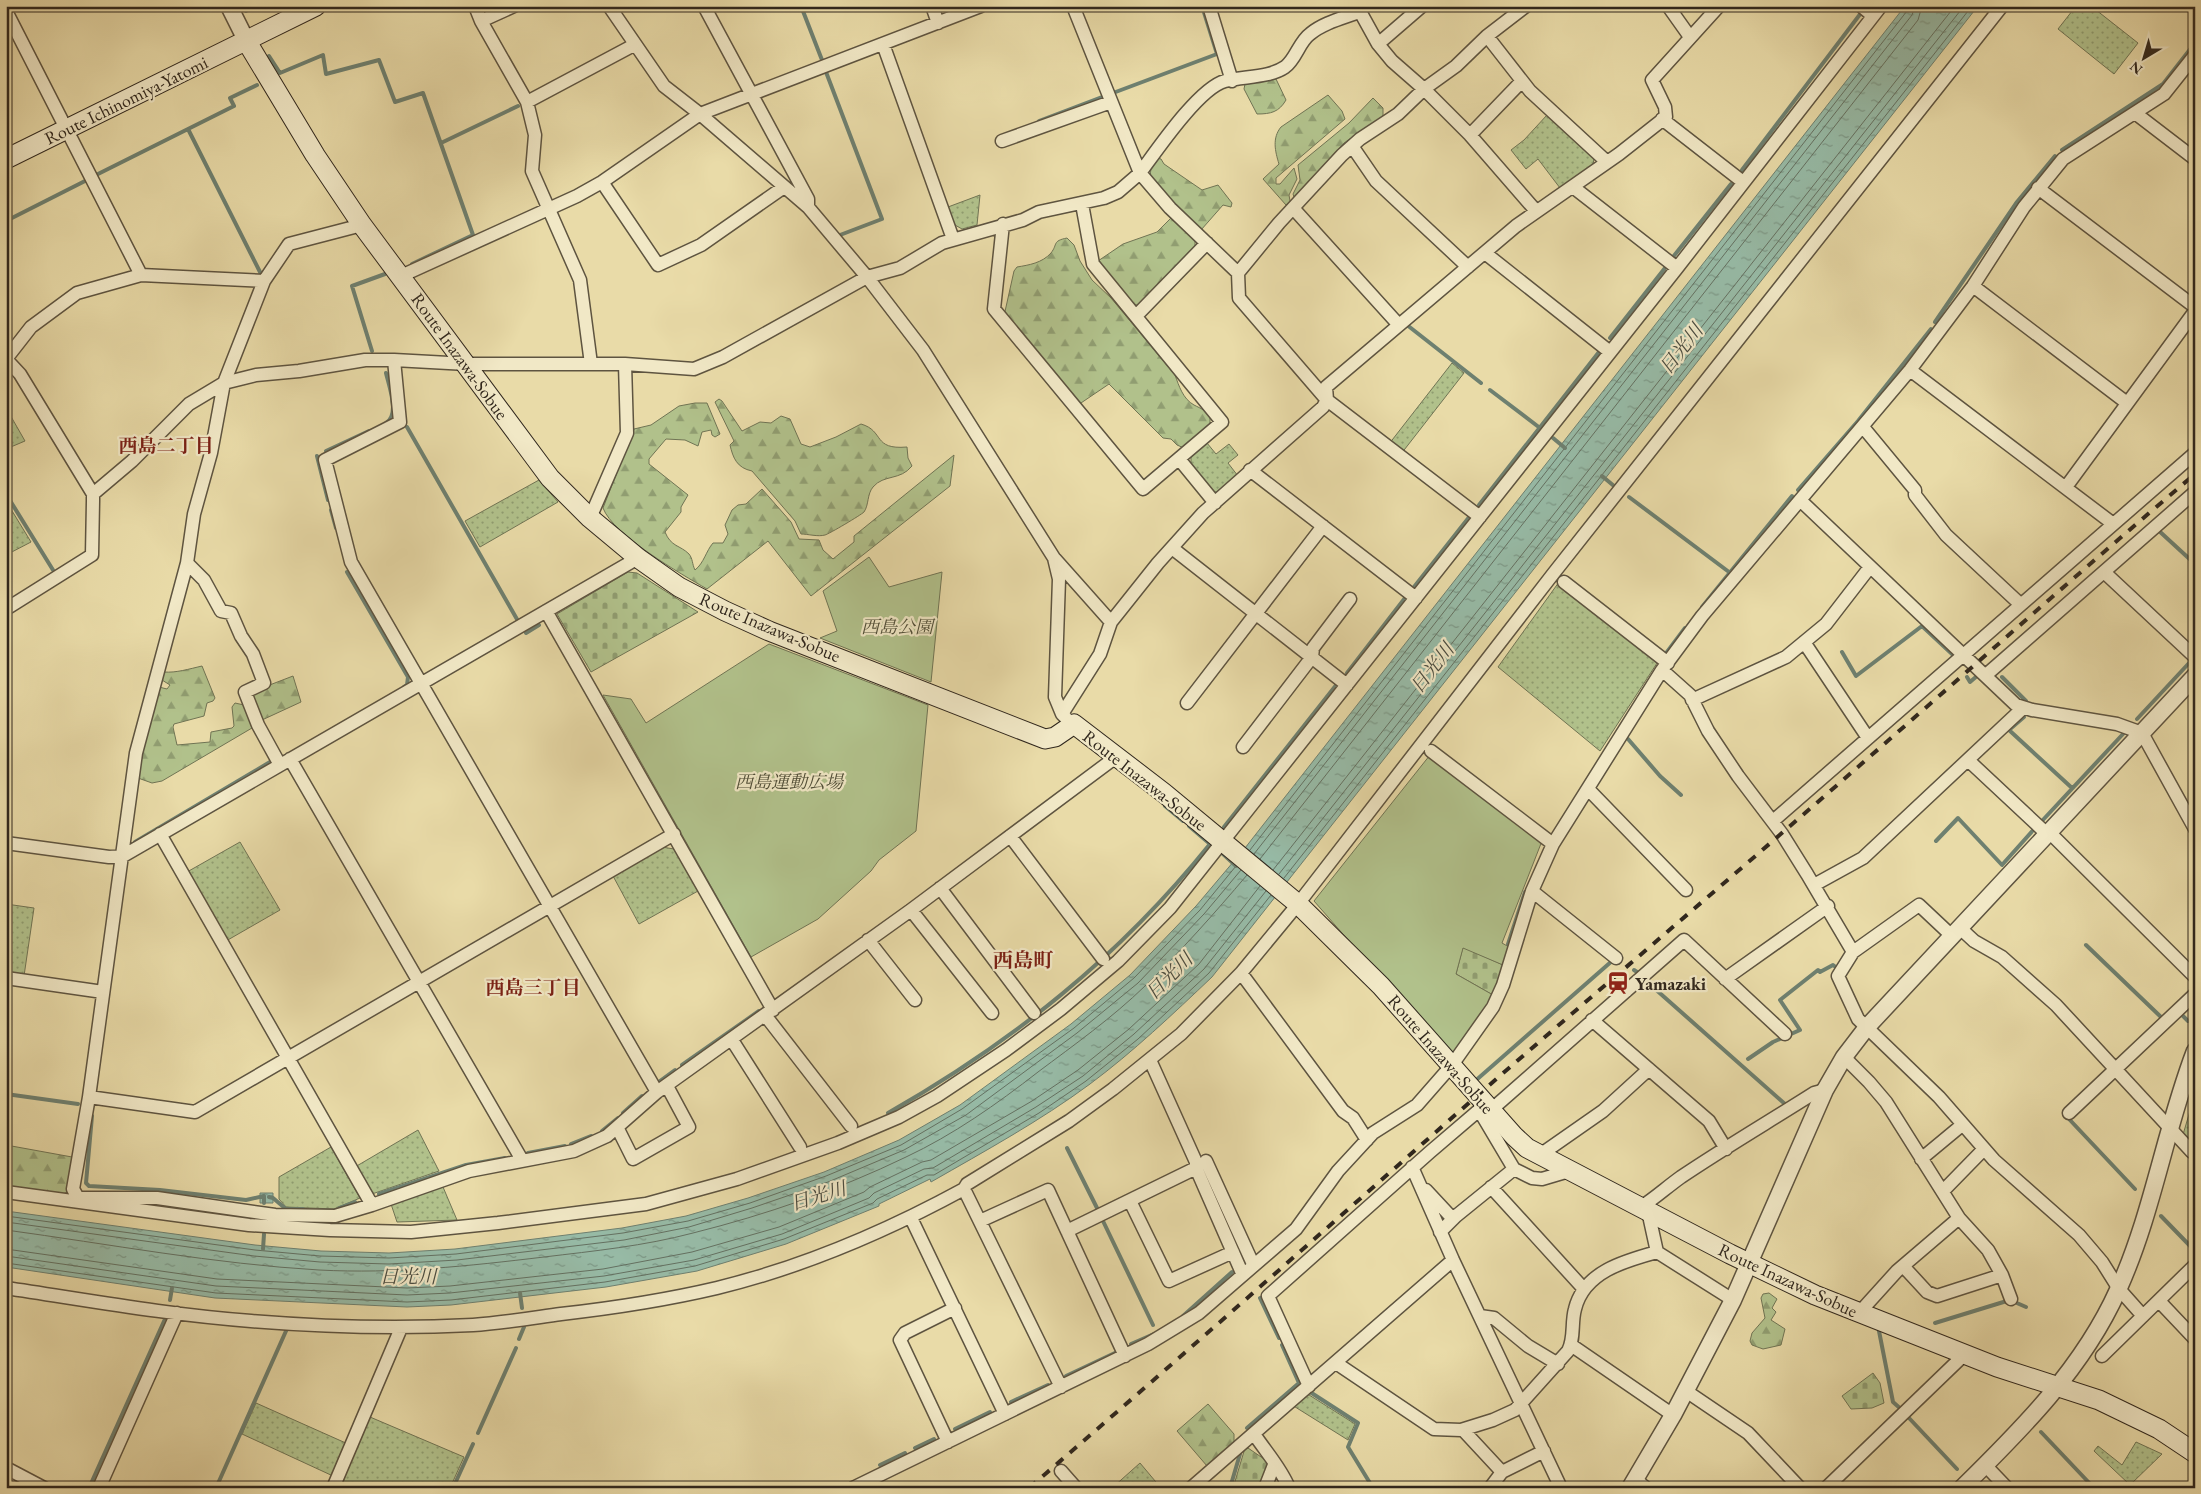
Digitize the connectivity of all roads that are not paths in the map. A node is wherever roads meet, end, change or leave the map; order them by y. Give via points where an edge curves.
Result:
1 (229, 6) edge
2 (316, 6) edge
3 (475, 6) edge
4 (514, 6) edge
5 (609, 6) edge
6 (704, 6) edge
7 (932, 6) edge
8 (981, 6) edge
9 (1073, 6) edge
10 (1209, 6) edge
11 (1422, 6) edge
12 (1526, 6) edge
13 (1668, 6) edge
14 (1718, 6) edge
15 (1861, 6) edge
16 (2002, 6) edge
17 (1358, 9) edge
18 (6, 11) edge
19 (1512, 11) edge
20 (1877, 11) edge
21 (481, 21) junction
22 (938, 22) junction
23 (1487, 36) junction
24 (1690, 37) junction
25 (247, 42) junction
26 (883, 44) junction
27 (1378, 44) junction
28 (634, 45) junction
29 (2195, 55) edge
30 (1232, 81) junction
31 (1522, 81) junction
32 (1424, 89) junction
33 (752, 94) junction
34 (526, 102) junction
35 (1111, 102) junction
36 (2135, 113) junction
37 (700, 114) junction
38 (1662, 119) junction
39 (66, 129) junction
40 (1470, 135) junction
41 (1002, 140) dead end
42 (1352, 146) junction
43 (6, 159) edge
44 (2195, 159) edge
45 (1607, 162) junction
46 (1140, 172) junction
47 (602, 182) junction
48 (1743, 182) junction
49 (1573, 186) junction
50 (784, 187) junction
51 (2038, 188) junction
52 (1082, 204) junction
53 (808, 207) junction
54 (1293, 208) junction
55 (547, 209) junction
56 (1536, 211) junction
57 (1003, 224) junction
58 (362, 225) junction
59 (953, 239) junction
60 (1206, 243) junction
61 (1485, 253) junction
62 (1468, 267) junction
63 (1677, 268) junction
64 (1238, 273) junction
65 (141, 275) junction
66 (401, 276) junction
67 (867, 277) junction
68 (264, 281) junction
69 (1973, 286) junction
70 (2195, 307) edge
71 (2195, 311) edge
72 (1136, 316) junction
73 (1398, 324) junction
74 (1610, 352) junction
75 (6, 359) edge
76 (394, 360) junction
77 (467, 364) junction
78 (591, 364) junction
79 (625, 364) junction
80 (1910, 370) junction
81 (224, 383) junction
82 (1327, 400) junction
83 (2128, 403) junction
84 (1863, 426) junction
85 (2195, 453) edge
86 (1179, 459) junction
87 (1250, 470) junction
88 (2066, 487) junction
89 (2195, 492) edge
90 (93, 494) junction
91 (1800, 500) junction
92 (1215, 503) junction
93 (1480, 517) junction
94 (590, 518) junction
95 (2112, 523) junction
96 (1323, 526) junction
97 (1172, 548) junction
98 (638, 558) junction
99 (1054, 558) junction
100 (187, 563) junction
101 (1870, 567) junction
102 (2104, 572) junction
103 (1564, 582) dead end
104 (1416, 598) junction
105 (1350, 599) dead end
106 (2020, 604) junction
107 (6, 608) edge
108 (546, 611) junction
109 (1256, 614) junction
110 (1111, 622) junction
111 (1804, 642) junction
112 (1963, 654) junction
113 (2195, 656) edge
114 (1312, 658) junction
115 (1665, 667) junction
116 (1986, 675) junction
117 (2195, 676) edge
118 (421, 684) junction
119 (1347, 685) junction
120 (1692, 700) junction
121 (1187, 703) dead end
122 (2023, 708) junction
123 (1068, 719) junction
124 (2142, 732) junction
125 (1868, 738) junction
126 (1243, 747) dead end
127 (1431, 751) dead end
128 (1116, 757) junction
129 (1968, 760) junction
130 (285, 762) junction
131 (1588, 789) junction
132 (1773, 821) junction
133 (2195, 829) edge
134 (2048, 833) junction
135 (160, 834) junction
136 (674, 834) junction
137 (1010, 836) junction
138 (6, 842) edge
139 (1225, 843) junction
140 (1553, 844) junction
141 (123, 856) junction
142 (1814, 885) junction
143 (940, 888) junction
144 (1686, 890) dead end
145 (1532, 891) junction
146 (1297, 903) junction
147 (1828, 906) junction
148 (548, 907) junction
149 (911, 910) junction
150 (1956, 932) junction
151 (868, 940) junction
152 (1853, 952) junction
153 (1616, 958) dead end
154 (1103, 959) dead end
155 (1241, 973) junction
156 (2195, 977) edge
157 (6, 978) edge
158 (1725, 979) junction
159 (419, 982) junction
160 (102, 992) junction
161 (2195, 994) edge
162 (915, 1000) dead end
163 (769, 1012) junction
164 (992, 1013) dead end
165 (1034, 1013) dead end
166 (1592, 1020) junction
167 (1867, 1027) junction
168 (1785, 1034) dead end
169 (732, 1040) junction
170 (2195, 1051) edge
171 (1844, 1057) junction
172 (289, 1058) junction
173 (1150, 1060) junction
174 (1452, 1065) junction
175 (1648, 1069) junction
176 (2115, 1070) junction
177 (662, 1089) junction
178 (1825, 1090) junction
179 (89, 1097) junction
180 (1485, 1108) junction
181 (2069, 1113) dead end
182 (1962, 1125) junction
183 (851, 1126) dead end
184 (617, 1127) junction
185 (2171, 1130) junction
186 (1367, 1140) junction
187 (800, 1146) dead end
188 (1726, 1149) junction
189 (1984, 1149) junction
190 (2194, 1153) edge
191 (1540, 1155) junction
192 (1921, 1159) junction
193 (522, 1160) junction
194 (1201, 1165) junction
195 (1412, 1167) junction
196 (1514, 1169) junction
197 (1569, 1170) junction
198 (1418, 1182) junction
199 (1491, 1187) junction
200 (964, 1190) junction
201 (6, 1192) edge
202 (1942, 1192) junction
203 (1130, 1201) junction
204 (372, 1205) junction
205 (1644, 1209) junction
206 (911, 1218) junction
207 (1959, 1218) junction
208 (1453, 1219) junction
209 (980, 1221) junction
210 (1067, 1231) junction
211 (1440, 1232) junction
212 (1233, 1252) junction
213 (1657, 1252) junction
214 (1453, 1260) junction
215 (1253, 1264) junction
216 (1750, 1264) junction
217 (1903, 1266) junction
218 (2195, 1266) edge
219 (1242, 1273) junction
220 (2002, 1275) junction
221 (6, 1288) edge
222 (1583, 1288) junction
223 (2118, 1289) junction
224 (2011, 1299) dead end
225 (1733, 1300) junction
226 (2159, 1301) junction
227 (955, 1308) junction
228 (177, 1313) junction
229 (1859, 1313) junction
230 (1480, 1316) junction
231 (2143, 1316) junction
232 (401, 1328) junction
233 (2195, 1339) edge
234 (1571, 1344) junction
235 (1965, 1354) junction
236 (1125, 1356) junction
237 (2102, 1356) dead end
238 (1336, 1363) junction
239 (1558, 1364) junction
240 (1309, 1386) junction
241 (1061, 1387) junction
242 (2057, 1388) junction
243 (1686, 1391) junction
244 (1522, 1403) junction
245 (1005, 1414) junction
246 (1673, 1415) junction
247 (1463, 1430) junction
248 (1254, 1434) junction
249 (948, 1442) junction
250 (1544, 1451) junction
251 (2195, 1453) edge
252 (1274, 1464) junction
253 (1985, 1465) junction
254 (6, 1468) edge
255 (1061, 1471) dead end
256 (1502, 1472) junction
257 (1637, 1485) edge
258 (44, 1488) edge
259 (99, 1488) edge
260 (333, 1488) edge
261 (853, 1488) edge
262 (1076, 1488) edge
263 (1191, 1488) edge
264 (1265, 1488) edge
265 (1289, 1488) edge
266 (1490, 1488) edge
267 (1561, 1488) edge
268 (1800, 1488) edge
269 (1826, 1488) edge
270 (1962, 1488) edge
271 (2007, 1488) edge

1 - 25 street
2 - 25 main road
3 - 21 street
4 - 21 street
5 - 28 street
6 - 33 street
7 - 22 street
8 - 22 street
9 - 35 street
10 - 30 street
11 - 27 street
12 - 19 street
13 - 24 street
14 - 24 street
15 - 20 street
16 - 146 street
17 - 27 street
17 - 30 street via 1309,34 1287,65 1278,71
18 - 39 street
19 - 23 street
20 - 48 street
21 - 34 street
22 - 26 street
23 - 31 street
23 - 32 street via 1456,66
24 - 38 street via 1652,80 1665,107 1666,116
25 - 39 main road, Route Ichinomiya-Yatomi
25 - 58 main road, Route Inazawa-Sobue via 315,155
26 - 33 street
26 - 59 street
27 - 32 street
28 - 34 street
28 - 37 street via 664,86
29 - 36 street via 2164,94
30 - 46 street via 1224,81 1210,90 1187,110
31 - 40 street
31 - 45 street
32 - 40 street
32 - 42 street via 1398,114
33 - 37 street
33 - 53 street via 808,199
34 - 55 street via 535,135 532,171
35 - 41 street
35 - 46 street
36 - 44 street
36 - 51 street via 2063,159
37 - 47 street
37 - 50 street
38 - 45 street
38 - 48 street
39 - 43 main road, Route Ichinomiya-Yatomi
39 - 65 street
40 - 56 street
42 - 54 street
42 - 62 street via 1376,181
45 - 49 street
46 - 52 street via 1118,192
46 - 60 street via 1153,190
47 - 50 street via 658,265 701,245
47 - 55 street
48 - 63 street
49 - 56 street
49 - 63 street
50 - 53 street
51 - 69 street
51 - 70 street
52 - 57 street via 1039,212 1023,220
52 - 72 street via 1093,264
53 - 67 street
54 - 64 street
54 - 73 street
55 - 66 street
55 - 78 street via 580,280
56 - 61 street
57 - 59 street
57 - 86 street via 994,309 1143,489
58 - 66 main road, Route Inazawa-Sobue
58 - 68 street via 290,244
59 - 67 street via 900,268
60 - 64 street
60 - 72 street
61 - 62 street
61 - 74 street
62 - 73 street
63 - 74 street
64 - 82 street via 1239,298
65 - 68 street
65 - 75 street via 77,293 31,327
66 - 77 main road, Route Inazawa-Sobue
67 - 79 street via 694,369
67 - 99 street via 923,350
68 - 81 street
69 - 80 street
69 - 83 street
71 - 83 street
72 - 86 street via 1222,422
73 - 82 street via 1326,387
74 - 93 street
75 - 90 street via 20,374
76 - 77 street
76 - 81 street via 365,360 256,375
76 - 118 street via 400,422 325,460 350,562
77 - 78 street
77 - 94 main road, Route Inazawa-Sobue via 550,478
78 - 79 street
79 - 94 street via 627,433
80 - 84 street
80 - 88 street
81 - 90 street via 189,404 132,461
81 - 100 street via 211,453 194,514
82 - 87 street
82 - 93 street
83 - 88 street
84 - 91 street
84 - 106 street via 1916,490 1914,495 1946,535
85 - 95 street
86 - 92 street
87 - 92 street
87 - 96 street
88 - 95 street
89 - 102 street
90 - 107 street via 92,555
91 - 101 street
91 - 115 street via 1702,616
92 - 97 street
93 - 104 street
94 - 98 main road, Route Inazawa-Sobue
95 - 106 street
96 - 104 street
96 - 109 street
97 - 109 street
97 - 110 street
98 - 108 street
98 - 123 main road, Route Inazawa-Sobue via 679,587 743,619 1045,739 1055,737
99 - 110 street
99 - 123 street via 1059,578 1055,697
100 - 130 street via 204,580 221,612 232,613 253,654 264,683 245,692 258,725
100 - 141 street via 136,753
101 - 111 street via 1826,624
101 - 112 street
102 - 113 street
102 - 116 street
103 - 115 street
104 - 119 street
105 - 114 street via 1313,648
106 - 112 street
108 - 118 street
108 - 136 street
109 - 114 street
109 - 121 street
110 - 123 street
111 - 120 street via 1786,657
111 - 125 street
112 - 116 street
112 - 125 street
114 - 119 street
114 - 126 street
115 - 120 street
115 - 131 street
116 - 122 street
117 - 124 street
118 - 130 street
118 - 148 street
119 - 139 street
120 - 132 street via 1738,776
122 - 124 street via 2117,724
122 - 129 street
123 - 128 main road, Route Inazawa-Sobue
124 - 133 street
124 - 134 street
125 - 132 street
127 - 140 street
128 - 137 street
128 - 139 main road, Route Inazawa-Sobue
129 - 134 street
129 - 142 street via 1863,858
130 - 135 street
130 - 159 street
131 - 140 street
131 - 144 street
132 - 142 street
134 - 150 street
134 - 156 street
135 - 141 street
135 - 172 street
136 - 148 street
136 - 163 street
137 - 143 street
137 - 154 street
138 - 141 street via 109,857
139 - 146 main road, Route Inazawa-Sobue
139 - 201 street via 1170,908 1118,961 1006,1050 899,1117 838,1144 737,1179 646,1204 411,1232 249,1225
140 - 145 street
141 - 160 street
142 - 147 street
143 - 149 street
143 - 165 street
145 - 153 street
145 - 174 street via 1503,985
146 - 155 street
146 - 174 main road, Route Inazawa-Sobue via 1357,961
147 - 152 street
147 - 158 street
148 - 159 street
148 - 177 street
149 - 151 street
149 - 164 street
150 - 152 street via 1919,905
150 - 167 street
150 - 176 street via 2002,957 2056,1005
151 - 162 street
151 - 163 street
152 - 167 street via 1838,976 1858,1020
155 - 173 street via 1182,1034
155 - 186 street
157 - 160 street
158 - 166 street via 1684,940
158 - 168 street
159 - 172 street
159 - 193 street
160 - 179 street
161 - 176 street
163 - 169 street
163 - 183 street
166 - 175 street
166 - 180 street
167 - 171 street
167 - 182 street
169 - 177 street
169 - 187 street
170 - 185 street
171 - 178 street
171 - 192 street via 1886,1102
172 - 179 street via 195,1112
172 - 204 street
173 - 194 street via 1196,1162
173 - 200 street via 1069,1121 967,1184
174 - 180 main road, Route Inazawa-Sobue
174 - 186 street via 1417,1105
175 - 188 street via 1709,1121
175 - 191 street via 1603,1110
176 - 181 street
176 - 185 street
177 - 184 street
177 - 184 street via 690,1127 633,1159
178 - 188 street via 1814,1093
178 - 216 street
179 - 204 street via 73,1189 78,1198 157,1198 275,1216 336,1216
180 - 191 main road, Route Inazawa-Sobue via 1527,1148
180 - 195 street
180 - 196 street
182 - 189 street
182 - 192 street
184 - 193 street via 608,1136 574,1151
185 - 190 street
185 - 223 street via 2144,1220
186 - 215 street via 1338,1172 1296,1229
188 - 205 street via 1679,1179
189 - 202 street
189 - 223 street via 2079,1234 2102,1262
191 - 197 main road, Route Inazawa-Sobue
192 - 202 street
193 - 204 street via 469,1171
194 - 203 street
194 - 212 street
194 - 215 street
195 - 198 street
195 - 240 street via 1268,1296
196 - 197 street via 1532,1178
196 - 199 street
197 - 205 main road, Route Inazawa-Sobue
198 - 208 street
198 - 211 street
199 - 208 street
199 - 222 street
200 - 206 street
200 - 209 street
202 - 207 street
203 - 210 street
203 - 212 street via 1170,1281
205 - 213 street
205 - 216 main road, Route Inazawa-Sobue
206 - 227 street
206 - 232 street via 776,1271 718,1288 631,1305 476,1325
207 - 217 street
207 - 220 street via 1988,1250
208 - 211 street
209 - 210 street via 1048,1190
209 - 241 street
210 - 236 street
211 - 214 street
212 - 219 street
213 - 222 street via 1621,1262
213 - 225 street
214 - 230 street
214 - 238 street
215 - 219 street
216 - 225 street
216 - 229 main road, Route Inazawa-Sobue
217 - 220 street via 1927,1292 1937,1296
217 - 229 street
218 - 226 street
219 - 236 street via 1199,1313 1173,1331
220 - 224 street
221 - 228 street
222 - 234 street via 1575,1308
223 - 231 street
223 - 242 street via 2088,1343
225 - 243 street
226 - 231 street
226 - 233 street
227 - 245 street
227 - 249 street via 905,1333 900,1340
228 - 232 street via 250,1321
228 - 259 street
229 - 235 main road, Route Inazawa-Sobue
230 - 239 street via 1494,1318 1528,1346
230 - 244 street
231 - 237 street
232 - 260 street
234 - 239 street
234 - 246 street
235 - 242 main road, Route Inazawa-Sobue
235 - 269 street
236 - 241 street
238 - 240 street
238 - 247 street via 1434,1429
239 - 244 street
240 - 248 street
241 - 245 street
242 - 251 main road, Route Inazawa-Sobue via 2099,1400 2159,1429
242 - 253 street
243 - 246 street
243 - 268 street via 1748,1433
244 - 247 street via 1507,1414
244 - 250 street
245 - 249 street
246 - 257 street
247 - 256 street
248 - 252 street
248 - 263 street
249 - 261 street
250 - 256 street
250 - 267 street
252 - 264 street
252 - 265 street via 1282,1470
253 - 270 street
253 - 271 street
254 - 258 street
255 - 262 street
256 - 266 street

